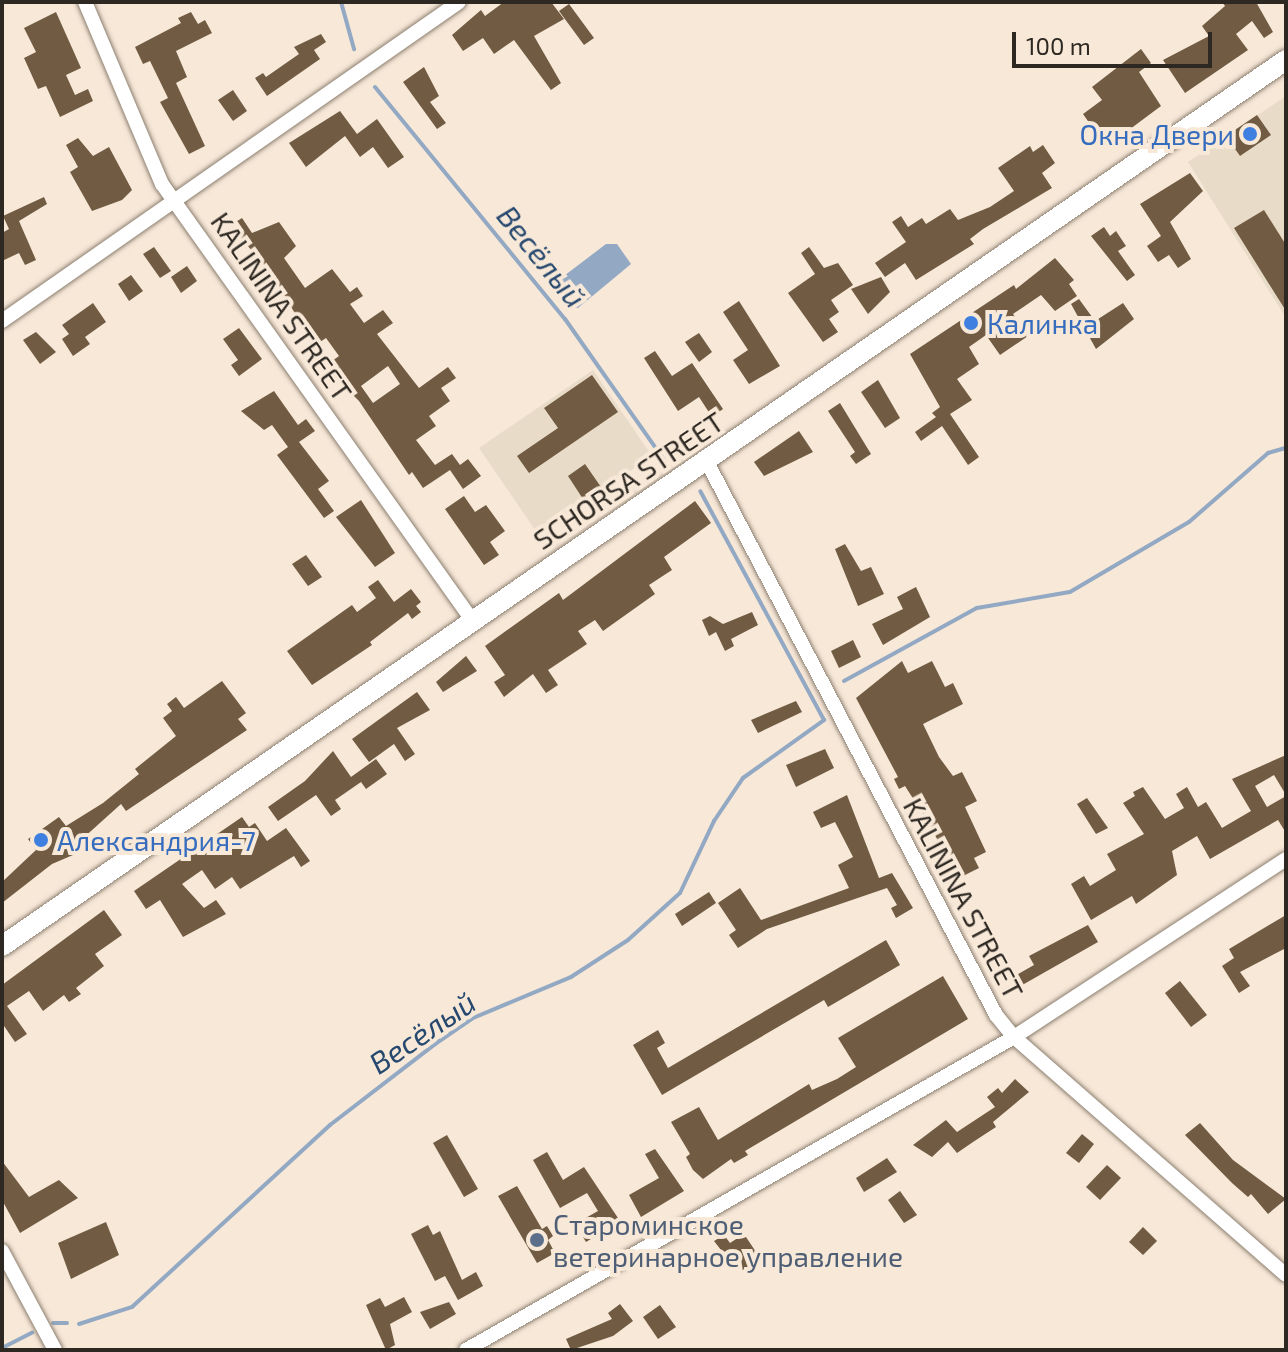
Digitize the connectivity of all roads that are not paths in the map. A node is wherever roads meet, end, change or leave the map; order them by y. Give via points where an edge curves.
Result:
1 (85, 2) edge
2 (459, 2) edge
3 (1286, 60) edge
4 (175, 200) junction
5 (2, 321) edge
6 (706, 460) junction
7 (472, 620) junction
8 (1286, 859) edge
9 (2, 946) edge
10 (1014, 1037) junction
11 (2, 1251) edge
12 (1286, 1275) edge
13 (488, 1345) edge
14 (55, 1350) edge
15 (466, 1350) edge

1 - 4 street, KALININA STREET via 154,169
2 - 4 street
3 - 6 main road, SCHORSA STREET
4 - 5 street
4 - 7 street, KALININA STREET
6 - 7 main road, SCHORSA STREET
6 - 10 street, KALININA STREET via 967,964
7 - 9 main road, SCHORSA STREET
8 - 10 street
10 - 12 street, KALININA STREET
10 - 13 street
11 - 14 street
13 - 15 street

